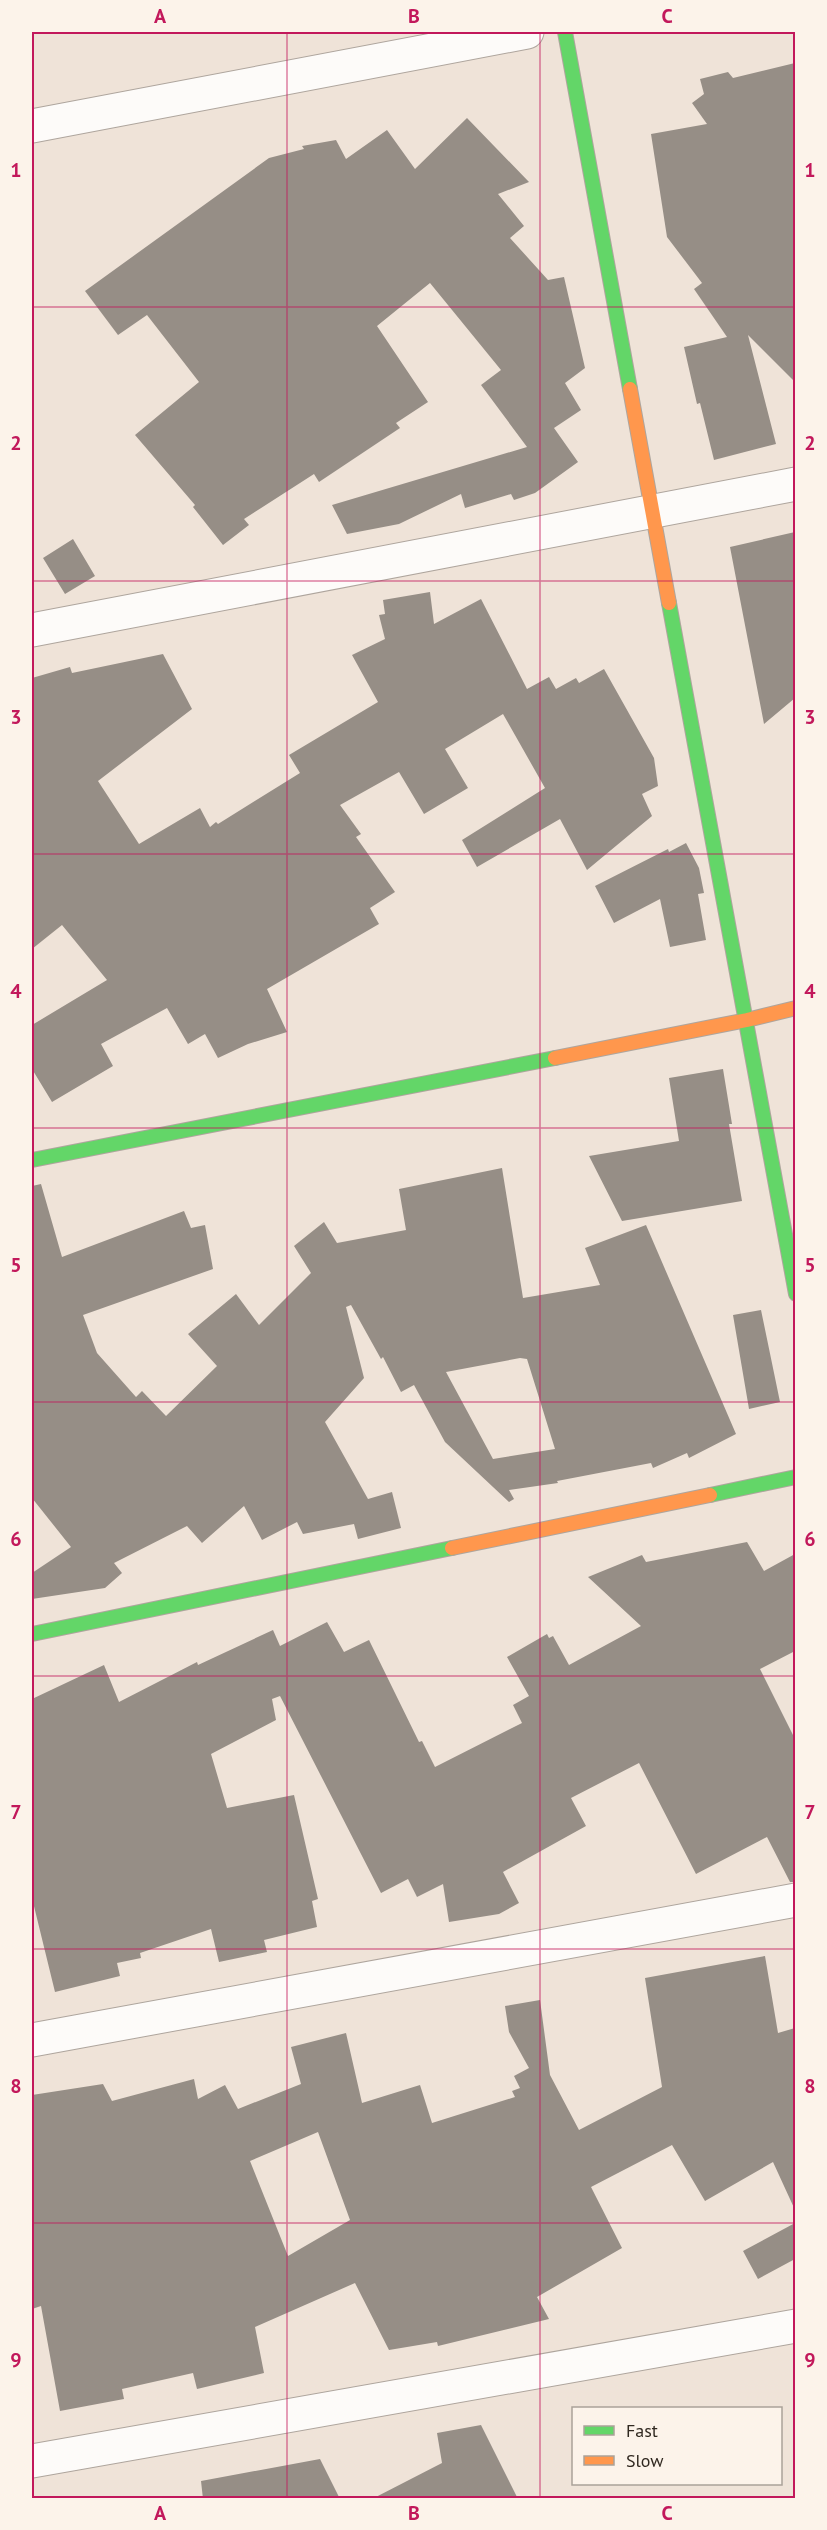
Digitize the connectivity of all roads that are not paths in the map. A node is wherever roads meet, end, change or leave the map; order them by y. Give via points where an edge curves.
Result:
1 (527, 32) edge
2 (565, 32) edge
3 (32, 126) edge
4 (795, 484) edge
5 (654, 512) junction
6 (32, 630) edge
7 (795, 1008) edge
8 (747, 1020) junction
9 (32, 1160) edge
10 (795, 1294) edge
11 (795, 1477) edge
12 (32, 1634) edge
13 (795, 1900) edge
14 (32, 2040) edge
15 (795, 2326) edge
16 (32, 2461) edge

1 - 3 street
2 - 5 street
4 - 5 street
5 - 6 street
5 - 8 street
7 - 8 street
8 - 9 street
8 - 10 street
11 - 12 street
13 - 14 street
15 - 16 street

